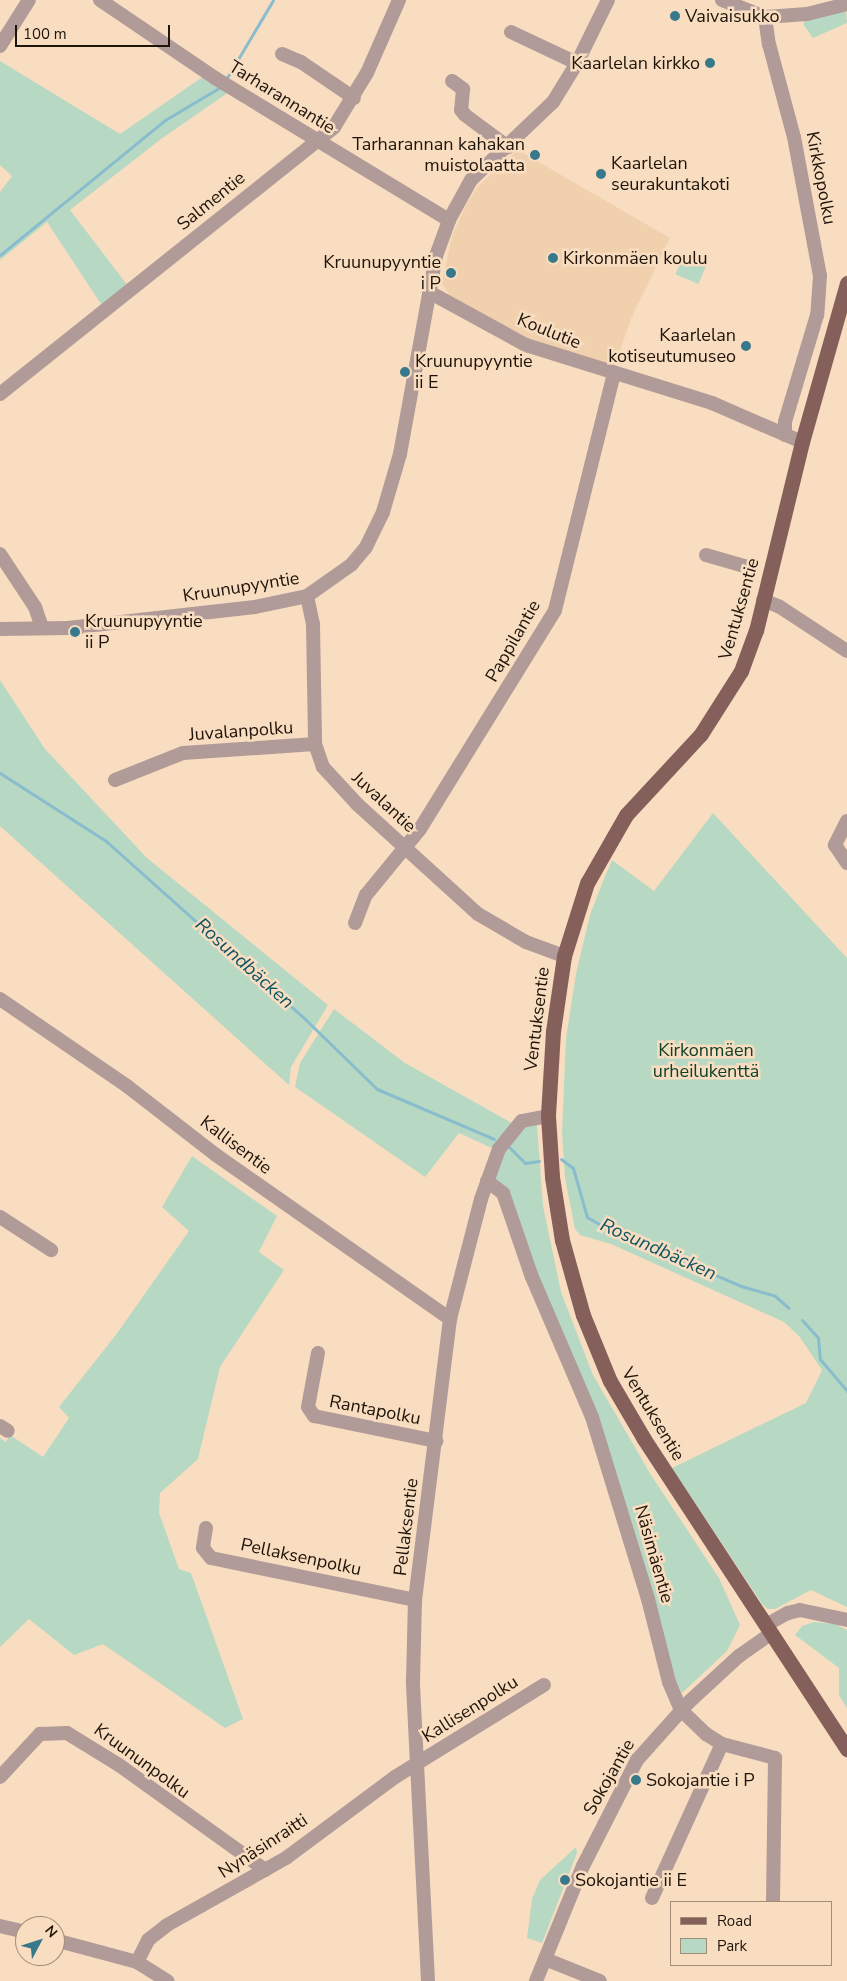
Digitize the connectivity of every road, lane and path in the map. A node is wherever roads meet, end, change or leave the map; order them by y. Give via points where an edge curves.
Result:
1 (29, 0) edge
2 (100, 0) edge
3 (399, 0) edge
4 (608, 0) edge
5 (722, 0) edge
6 (847, 4) edge
7 (765, 17) junction
8 (511, 32) dead end
9 (0, 46) edge
10 (282, 54) dead end
11 (577, 63) junction
12 (452, 81) dead end
13 (354, 98) junction
14 (317, 141) junction
15 (508, 147) junction
16 (449, 220) junction
17 (847, 283) edge
18 (429, 292) junction
19 (614, 374) junction
20 (0, 394) edge
21 (785, 435) junction
22 (802, 442) junction
23 (0, 554) edge
24 (706, 555) dead end
25 (751, 568) dead end
26 (307, 596) junction
27 (763, 600) junction
28 (42, 626) junction
29 (0, 629) edge
30 (847, 651) edge
31 (315, 744) junction
32 (114, 780) dead end
33 (847, 821) edge
34 (405, 846) junction
35 (847, 863) edge
36 (355, 923) dead end
37 (564, 956) junction
38 (0, 999) edge
39 (548, 1116) junction
40 (488, 1181) junction
41 (0, 1217) edge
42 (51, 1250) dead end
43 (450, 1319) junction
44 (318, 1353) dead end
45 (436, 1441) junction
46 (206, 1528) dead end
47 (415, 1600) junction
48 (847, 1620) edge
49 (768, 1630) junction
50 (544, 1685) dead end
51 (681, 1710) junction
52 (722, 1744) junction
53 (847, 1750) edge
54 (416, 1766) junction
55 (0, 1776) edge
56 (265, 1870) junction
57 (652, 1898) dead end
58 (773, 1901) edge
59 (0, 1926) edge
60 (15, 1930) edge
61 (65, 1943) edge
62 (545, 1959) junction
63 (137, 1962) junction
64 (168, 1981) edge
65 (428, 1981) edge
66 (536, 1981) edge
67 (600, 1981) edge

1 - 9 street
2 - 14 street, Tarharannantie
3 - 13 street, Salmentie
4 - 11 street, Kruunupyyntie
5 - 7 street
6 - 7 street via 807,14
7 - 21 street, Kirkkopolku via 794,137 820,276 817,315 785,422
8 - 11 street
10 - 13 street via 301,62
11 - 15 street, Kruunupyyntie via 553,102
12 - 15 street via 462,89 461,110 465,116
13 - 14 street, Salmentie via 334,127
14 - 16 street, Tarharannantie
14 - 20 street, Salmentie
15 - 16 street, Kruunupyyntie via 472,180
16 - 18 street, Kruunupyyntie via 436,256
17 - 22 main road, Ventuksentie
18 - 19 street, Koulutie via 526,345
18 - 26 street, Kruunupyyntie via 400,454 383,512 366,546 351,565
19 - 21 street, Koulutie via 712,403
19 - 34 street, Pappilantie via 555,610 420,829
21 - 22 street, Koulutie
22 - 27 main road, Ventuksentie
23 - 28 street via 35,607
24 - 25 street
26 - 28 street, Kruunupyyntie via 255,607 128,622
26 - 31 street, Juvalantie via 312,624
27 - 30 street via 786,611
27 - 37 main road, Ventuksentie via 744,664 719,707 701,734 626,815 598,861
28 - 29 street, Kruunupyyntie
31 - 32 street, Juvalanpolku via 183,753
31 - 34 street, Juvalantie via 318,758 331,777
33 - 35 street via 835,845
34 - 36 street, Pappilantie via 369,890
34 - 37 street, Juvalantie via 493,925
37 - 39 main road, Ventuksentie via 552,1040
38 - 43 street, Kallisentie via 127,1086 223,1160
39 - 40 street, Pellaksentie via 527,1119 514,1128 499,1149
39 - 49 main road, Ventuksentie via 551,1170 561,1235 574,1288 594,1343 626,1409
40 - 43 street, Pellaksentie
40 - 51 street, Näsimäentie via 504,1193 532,1277 592,1417 648,1599 669,1682
41 - 42 street
43 - 45 street, Pellaksentie
44 - 45 street, Rantapolku via 308,1406 314,1416
45 - 47 street, Pellaksentie
46 - 47 street, Pellaksenpolku via 203,1548 211,1558
47 - 54 street, Pellaksentie
48 - 49 street, Sokojantie via 800,1610 788,1613
49 - 51 street, Sokojantie
49 - 53 main road, Ventuksentie
50 - 54 street, Kallisenpolku
51 - 52 street, Näsimäentie via 706,1734
51 - 62 street, Sokojantie via 649,1744 623,1784 583,1866
52 - 57 street
52 - 58 street, Näsimäentie via 775,1758
54 - 56 street, Nynäsinraitti
54 - 65 street, Pellaksentie
55 - 56 street, Kruununpolku via 40,1734 67,1733 119,1765
56 - 63 street, Nynäsinraitti via 167,1925 148,1940
59 - 60 street
61 - 63 street
62 - 66 street, Sokojantie
62 - 67 street
63 - 64 street

